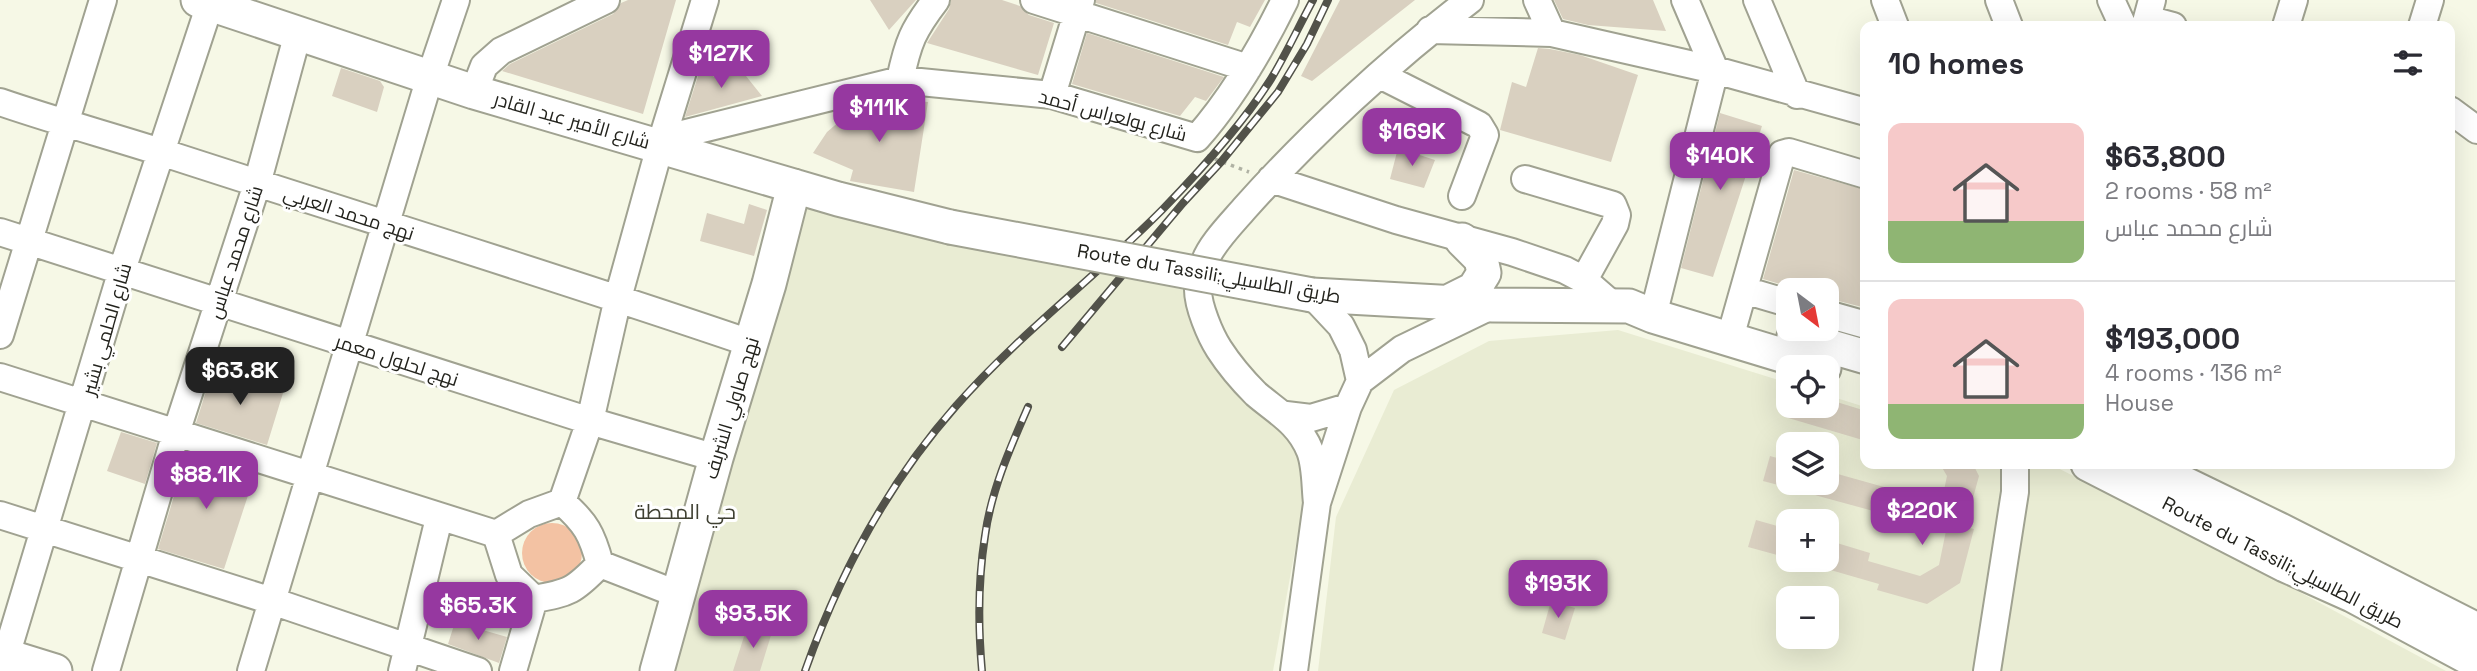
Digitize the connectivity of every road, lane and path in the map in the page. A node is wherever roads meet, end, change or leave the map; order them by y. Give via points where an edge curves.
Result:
1 (103, 0) edge
2 (456, 0) edge
3 (606, 0) edge
4 (705, 0) edge
5 (936, 0) edge
6 (1034, 0) edge
7 (1285, 0) edge
8 (1470, 0) edge
9 (1537, 0) edge
10 (1685, 0) edge
11 (1757, 0) edge
12 (1885, 0) edge
13 (1998, 0) edge
14 (2111, 0) edge
15 (2294, 0) edge
16 (2431, 0) edge
17 (216, 3) edge
18 (1079, 7) edge
19 (2142, 18) edge
20 (1893, 21) edge
21 (2007, 21) edge
22 (2288, 21) edge
23 (2424, 21) edge
24 (1430, 30) junction
25 (298, 33) junction
26 (1552, 33) junction
27 (1248, 68) junction
28 (1715, 70) junction
29 (1380, 75) junction
30 (430, 77) junction
31 (900, 80) junction
32 (474, 92) junction
33 (1052, 95) junction
34 (1797, 95) junction
35 (0, 102) edge
36 (2455, 109) edge
37 (1860, 111) edge
38 (2455, 112) edge
39 (2477, 115) edge
40 (65, 124) junction
41 (2477, 130) edge
42 (1196, 138) junction
43 (661, 143) junction
44 (163, 153) junction
45 (1860, 173) edge
46 (1271, 179) junction
47 (1525, 179) dead end
48 (257, 184) junction
49 (794, 186) junction
50 (1462, 196) dead end
51 (387, 225) junction
52 (950, 227) joint
53 (0, 232) edge
54 (27, 240) junction
55 (1462, 240) junction
56 (122, 270) junction
57 (1584, 281) junction
58 (1312, 295) junction
59 (618, 298) junction
60 (219, 302) junction
61 (1446, 303) junction
62 (1493, 305) junction
63 (1776, 306) edge
64 (1640, 310) junction
65 (1736, 315) junction
66 (1839, 317) edge
67 (1860, 323) edge
68 (0, 335) edge
69 (750, 343) junction
70 (350, 345) junction
71 (1803, 355) edge
72 (1860, 355) edge
73 (1839, 372) edge
74 (0, 377) edge
75 (1860, 378) edge
76 (1360, 381) junction
77 (84, 403) junction
78 (1348, 407) junction
79 (1286, 415) junction
80 (590, 421) junction
81 (176, 433) junction
82 (716, 458) junction
83 (2015, 469) edge
84 (2029, 469) edge
85 (2100, 469) edge
86 (2152, 469) edge
87 (310, 477) junction
88 (2015, 492) junction
89 (562, 502) junction
90 (1317, 503) junction
91 (0, 515) edge
92 (439, 518) junction
93 (46, 530) junction
94 (496, 534) junction
95 (2282, 547) junction
96 (138, 558) junction
97 (600, 564) junction
98 (677, 594) junction
99 (534, 599) junction
100 (272, 601) junction
101 (2477, 630) edge
102 (3, 655) edge
103 (405, 659) edge
104 (2477, 662) edge
105 (55, 671) edge
106 (106, 671) edge
107 (251, 671) edge
108 (478, 671) edge
109 (513, 671) edge
110 (657, 671) edge
111 (1294, 671) edge
112 (1987, 671) edge

1 - 40 street
2 - 30 street
3 - 32 street via 502,51 484,66
4 - 43 street
5 - 31 street via 915,27
6 - 18 street
7 - 27 street, شارع بولعراس أحمد
8 - 24 street
9 - 26 street
10 - 28 street
11 - 34 street
12 - 20 street
13 - 21 street
14 - 19 street
15 - 22 street
16 - 23 street
17 - 25 main road, شارع الأمير عبد القادر
17 - 44 street, شارع الحلمي بشير
18 - 27 street
18 - 33 street
24 - 26 street
24 - 29 street
25 - 30 main road, شارع الأمير عبد القادر
25 - 48 street, شارع محمد عباس
26 - 28 street
27 - 42 street, شارع بولعراس أحمد
28 - 34 street
28 - 64 street
29 - 46 street
29 - 50 street via 1479,125 1485,135
30 - 32 main road, شارع الأمير عبد القادر
30 - 51 street
31 - 33 street, شارع بولعراس أحمد
31 - 43 street, شارع بولعراس أحمد
32 - 43 main road, شارع الأمير عبد القادر
33 - 42 street, شارع بولعراس أحمد
34 - 37 street
35 - 40 street, نهج محمد العربي
36 - 39 street
38 - 41 street
40 - 44 street, نهج محمد العربي
40 - 54 street
42 - 46 path via 1209,158
43 - 49 main road, شارع الأمير عبد القادر
43 - 59 street
44 - 48 street, نهج محمد العربي
44 - 56 street, شارع الحلمي بشير
45 - 65 street via 1789,152 1782,154
46 - 55 street
46 - 79 street via 1204,261 1198,290 1205,318 1238,377
47 - 57 street via 1613,205 1615,224
48 - 51 street, نهج محمد العربي
48 - 60 street, شارع محمد عباس
49 - 52 main road, شارع الأمير عبد القادر
49 - 69 main road, نهج صاولي الشربف
51 - 59 street, نهج محمد العربي
51 - 70 street
52 - 58 main road, Route du Tassili;طريق الطاسيلي, bridge
53 - 54 street, نهج لحلول معمر
54 - 56 street, نهج لحلول معمر
54 - 68 street
55 - 57 street via 1512,252
55 - 61 main road via 1481,259 1484,273 1474,289
56 - 60 street, نهج لحلول معمر
56 - 77 street, شارع الحلمي بشير
57 - 64 street
58 - 61 main road, Route du Tassili;طريق الطاسيلي
58 - 76 street via 1341,326 1353,349
59 - 69 street, نهج محمد العربي
59 - 80 street
60 - 70 street, نهج لحلول معمر
60 - 81 street, شارع محمد عباس
61 - 62 main road, Route du Tassili;طريق الطاسيلي
62 - 64 main road, Route du Tassili;طريق الطاسيلي
62 - 76 street via 1402,349
63 - 65 street
64 - 65 main road, Route du Tassili;طريق الطاسيلي
65 - 71 main road, Route du Tassili;طريق الطاسيلي
65 - 72 main road, Route du Tassili;طريق الطاسيلي
66 - 67 street
69 - 82 main road, نهج صاولي الشربف
70 - 80 street, نهج لحلول معمر
70 - 87 street
73 - 75 main road, Route du Tassili;طريق الطاسيلي
74 - 77 street
76 - 78 street
77 - 81 street
77 - 93 street, شارع الحلمي بشير
78 - 79 street via 1311,418
78 - 90 street
79 - 90 street via 1310,451
80 - 82 street, نهج لحلول معمر
80 - 89 street
81 - 87 street
81 - 96 street, شارع محمد عباس
82 - 98 main road, نهج صاولي الشربف
83 - 88 street
84 - 88 street
85 - 95 main road, Route du Tassili;طريق الطاسيلي
86 - 95 main road, Route du Tassili;طريق الطاسيلي
87 - 92 street
87 - 100 street
88 - 112 street
89 - 94 street via 529,514
89 - 97 street via 593,537
90 - 111 street
91 - 93 street
92 - 94 street
92 - 103 street
93 - 96 street
93 - 102 street, شارع الحلمي بشير
94 - 99 street via 509,575
95 - 101 main road, Route du Tassili;طريق الطاسيلي
95 - 104 main road, Route du Tassili;طريق الطاسيلي via 2352,595
96 - 100 street
96 - 106 street, شارع محمد عباس
97 - 98 street
97 - 99 street via 564,594
98 - 110 main road, نهج صاولي الشربف
99 - 109 street
100 - 103 street
100 - 107 street
102 - 105 main road
103 - 108 street

